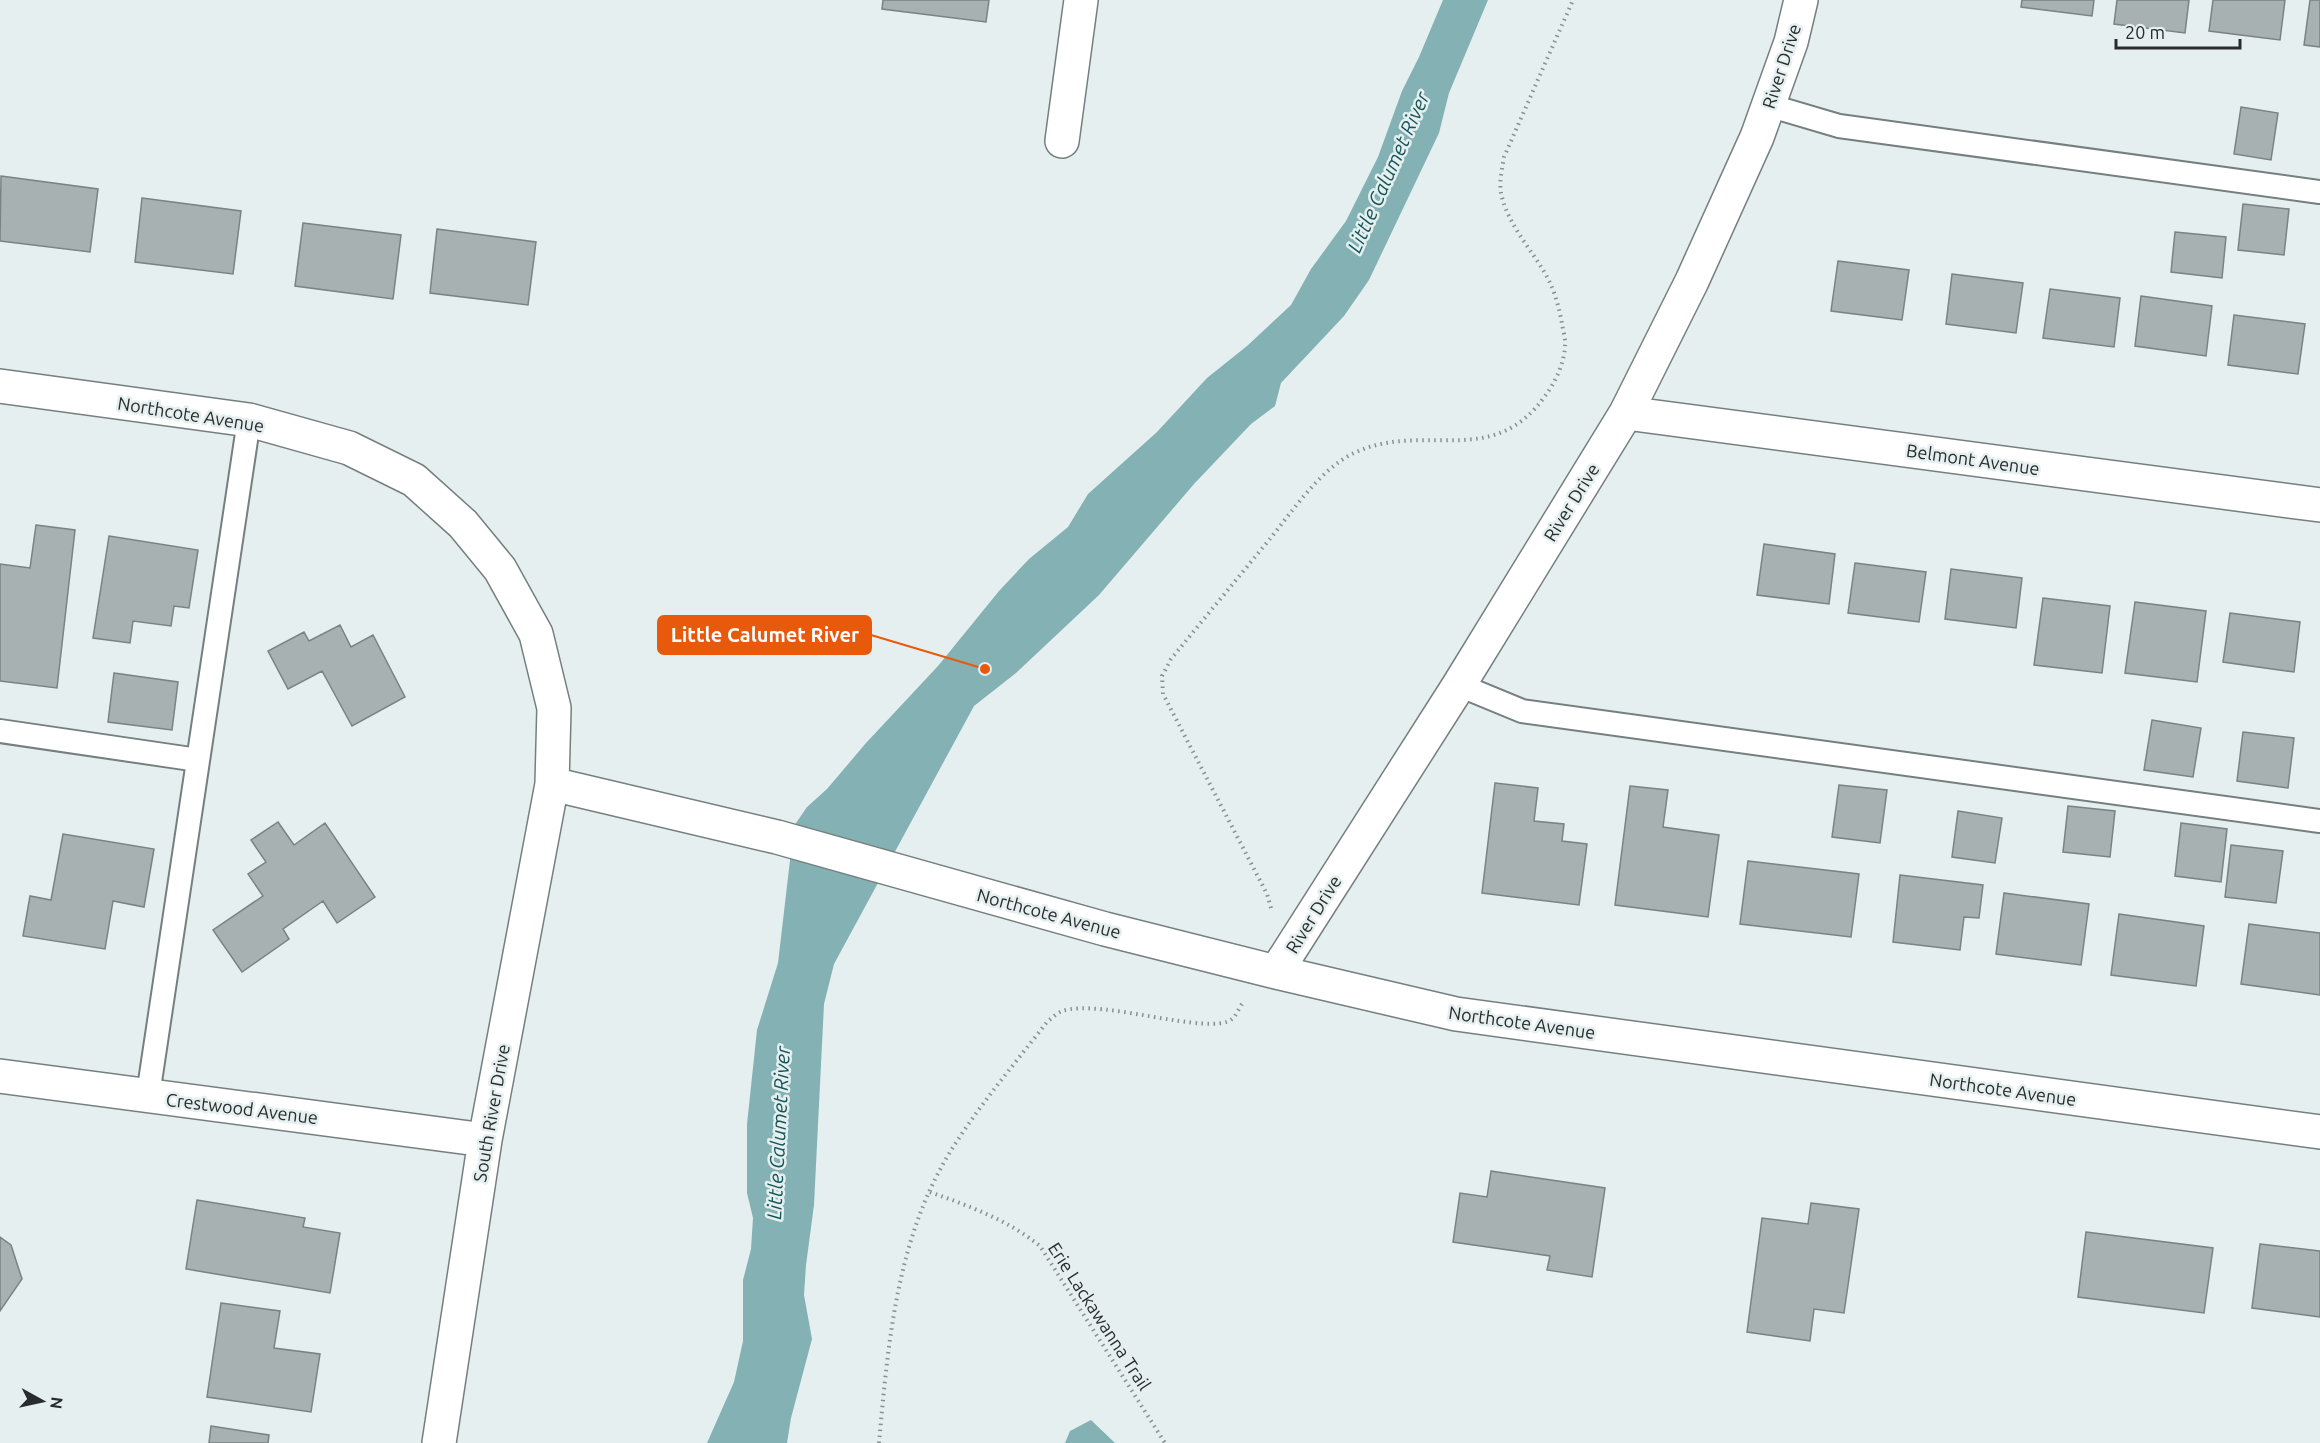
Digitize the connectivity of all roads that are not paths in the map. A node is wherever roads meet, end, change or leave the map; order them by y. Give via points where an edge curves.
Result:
1 (1081, 0) edge
2 (1801, 0) edge
3 (1768, 105) junction
4 (1062, 141) dead end
5 (2320, 192) edge
6 (0, 386) edge
7 (1626, 413) junction
8 (249, 420) junction
9 (2320, 505) edge
10 (1459, 685) junction
11 (0, 731) edge
12 (198, 759) junction
13 (552, 784) junction
14 (2320, 820) edge
15 (1276, 972) junction
16 (0, 1076) edge
17 (148, 1095) junction
18 (2320, 1132) edge
19 (485, 1140) junction
20 (439, 1443) edge

1 - 4 street
2 - 3 street, River Drive via 1791,42
3 - 5 lane via 1839,126
3 - 7 street, River Drive via 1692,281
6 - 8 street, Northcote Avenue
7 - 9 street, Belmont Avenue
7 - 10 street, River Drive
8 - 12 lane
8 - 13 street, Northcote Avenue via 349,448 414,480 463,524 500,569 536,634 555,708
10 - 14 lane via 1522,711
10 - 15 street, River Drive
11 - 12 lane
12 - 17 lane
13 - 15 street, Northcote Avenue via 777,837
13 - 19 street, South River Drive
15 - 18 street, Northcote Avenue via 1456,1014
16 - 17 street, Crestwood Avenue
17 - 19 street, Crestwood Avenue
19 - 20 street, South River Drive

